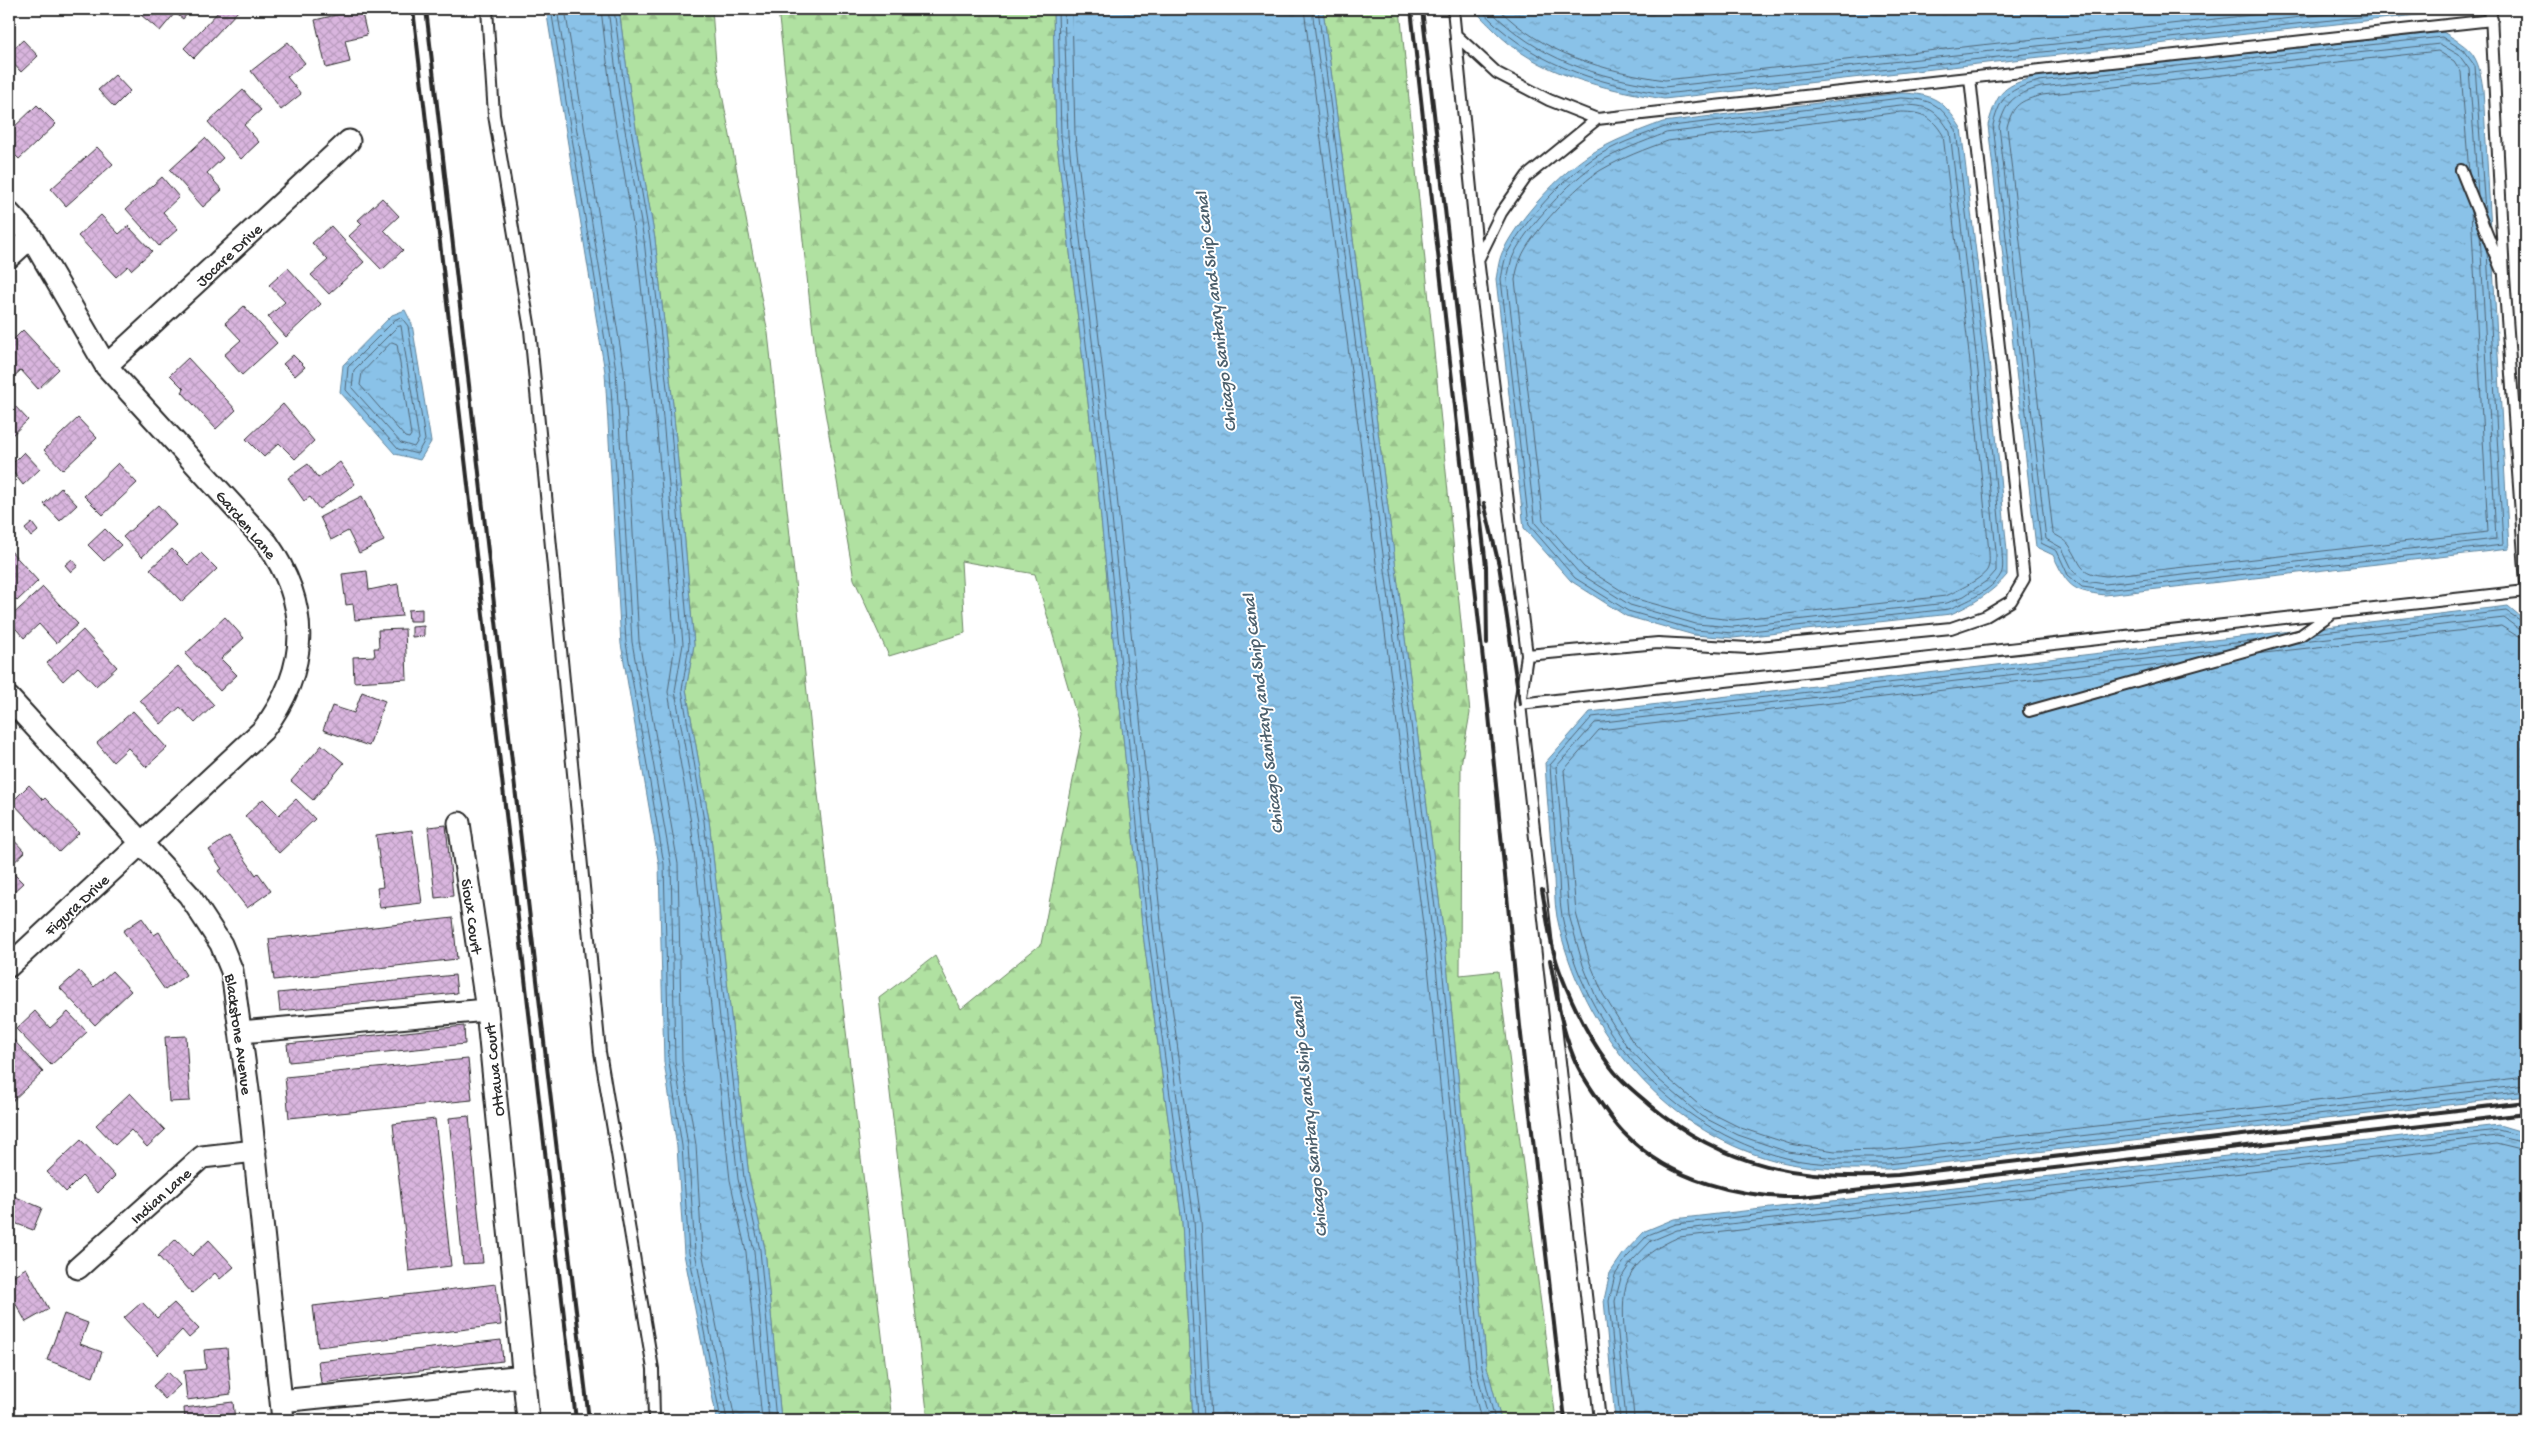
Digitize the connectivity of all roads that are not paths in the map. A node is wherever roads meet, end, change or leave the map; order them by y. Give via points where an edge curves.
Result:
1 (487, 9) edge
2 (1453, 9) edge
3 (2489, 9) edge
4 (2492, 20) junction
5 (1457, 36) junction
6 (1970, 78) junction
7 (1597, 119) junction
8 (349, 142) dead end
9 (2461, 170) dead end
10 (9, 213) edge
11 (31, 236) junction
12 (9, 258) edge
13 (1478, 259) junction
14 (2504, 276) junction
15 (106, 366) junction
16 (2526, 584) edge
17 (2526, 591) edge
18 (2333, 613) junction
19 (1527, 655) junction
20 (9, 698) edge
21 (1520, 704) junction
22 (2029, 710) dead end
23 (459, 823) dead end
24 (143, 842) junction
25 (9, 966) edge
26 (486, 1010) junction
27 (241, 1032) junction
28 (255, 1151) junction
29 (78, 1268) dead end
30 (524, 1376) junction
31 (282, 1410) edge
32 (528, 1420) edge
33 (654, 1420) edge
34 (1600, 1420) edge

1 - 33 lane via 494,115 530,330 600,1052 653,1369
2 - 5 lane
3 - 4 lane
4 - 6 lane
4 - 14 lane
5 - 7 lane via 1497,73 1549,100
5 - 13 lane
6 - 7 lane
6 - 19 lane via 2024,579 2011,601 1986,616 1952,628 1748,648 1658,644
7 - 13 lane via 1527,176 1501,214
8 - 15 street, Jocare Drive
9 - 14 lane
10 - 11 street, Garden Lane
11 - 12 street
11 - 15 street, Garden Lane
13 - 19 lane
14 - 16 lane
15 - 24 street, Garden Lane via 267,543 288,581 299,627 294,672 274,715 250,743
17 - 18 lane
18 - 21 lane
18 - 22 lane via 2301,635
19 - 21 lane
20 - 24 street, Blackstone Avenue
21 - 34 lane
23 - 26 street, Sioux Court
24 - 25 street, Figura Drive
24 - 27 street, Blackstone Avenue via 189,895 221,944 232,972
26 - 27 street, Ottawa Court
26 - 30 street, Ottawa Court
27 - 28 street, Blackstone Avenue
28 - 29 street, Indian Lane via 202,1158
28 - 31 street, Blackstone Avenue
30 - 31 street
30 - 32 street, Ottawa Court

